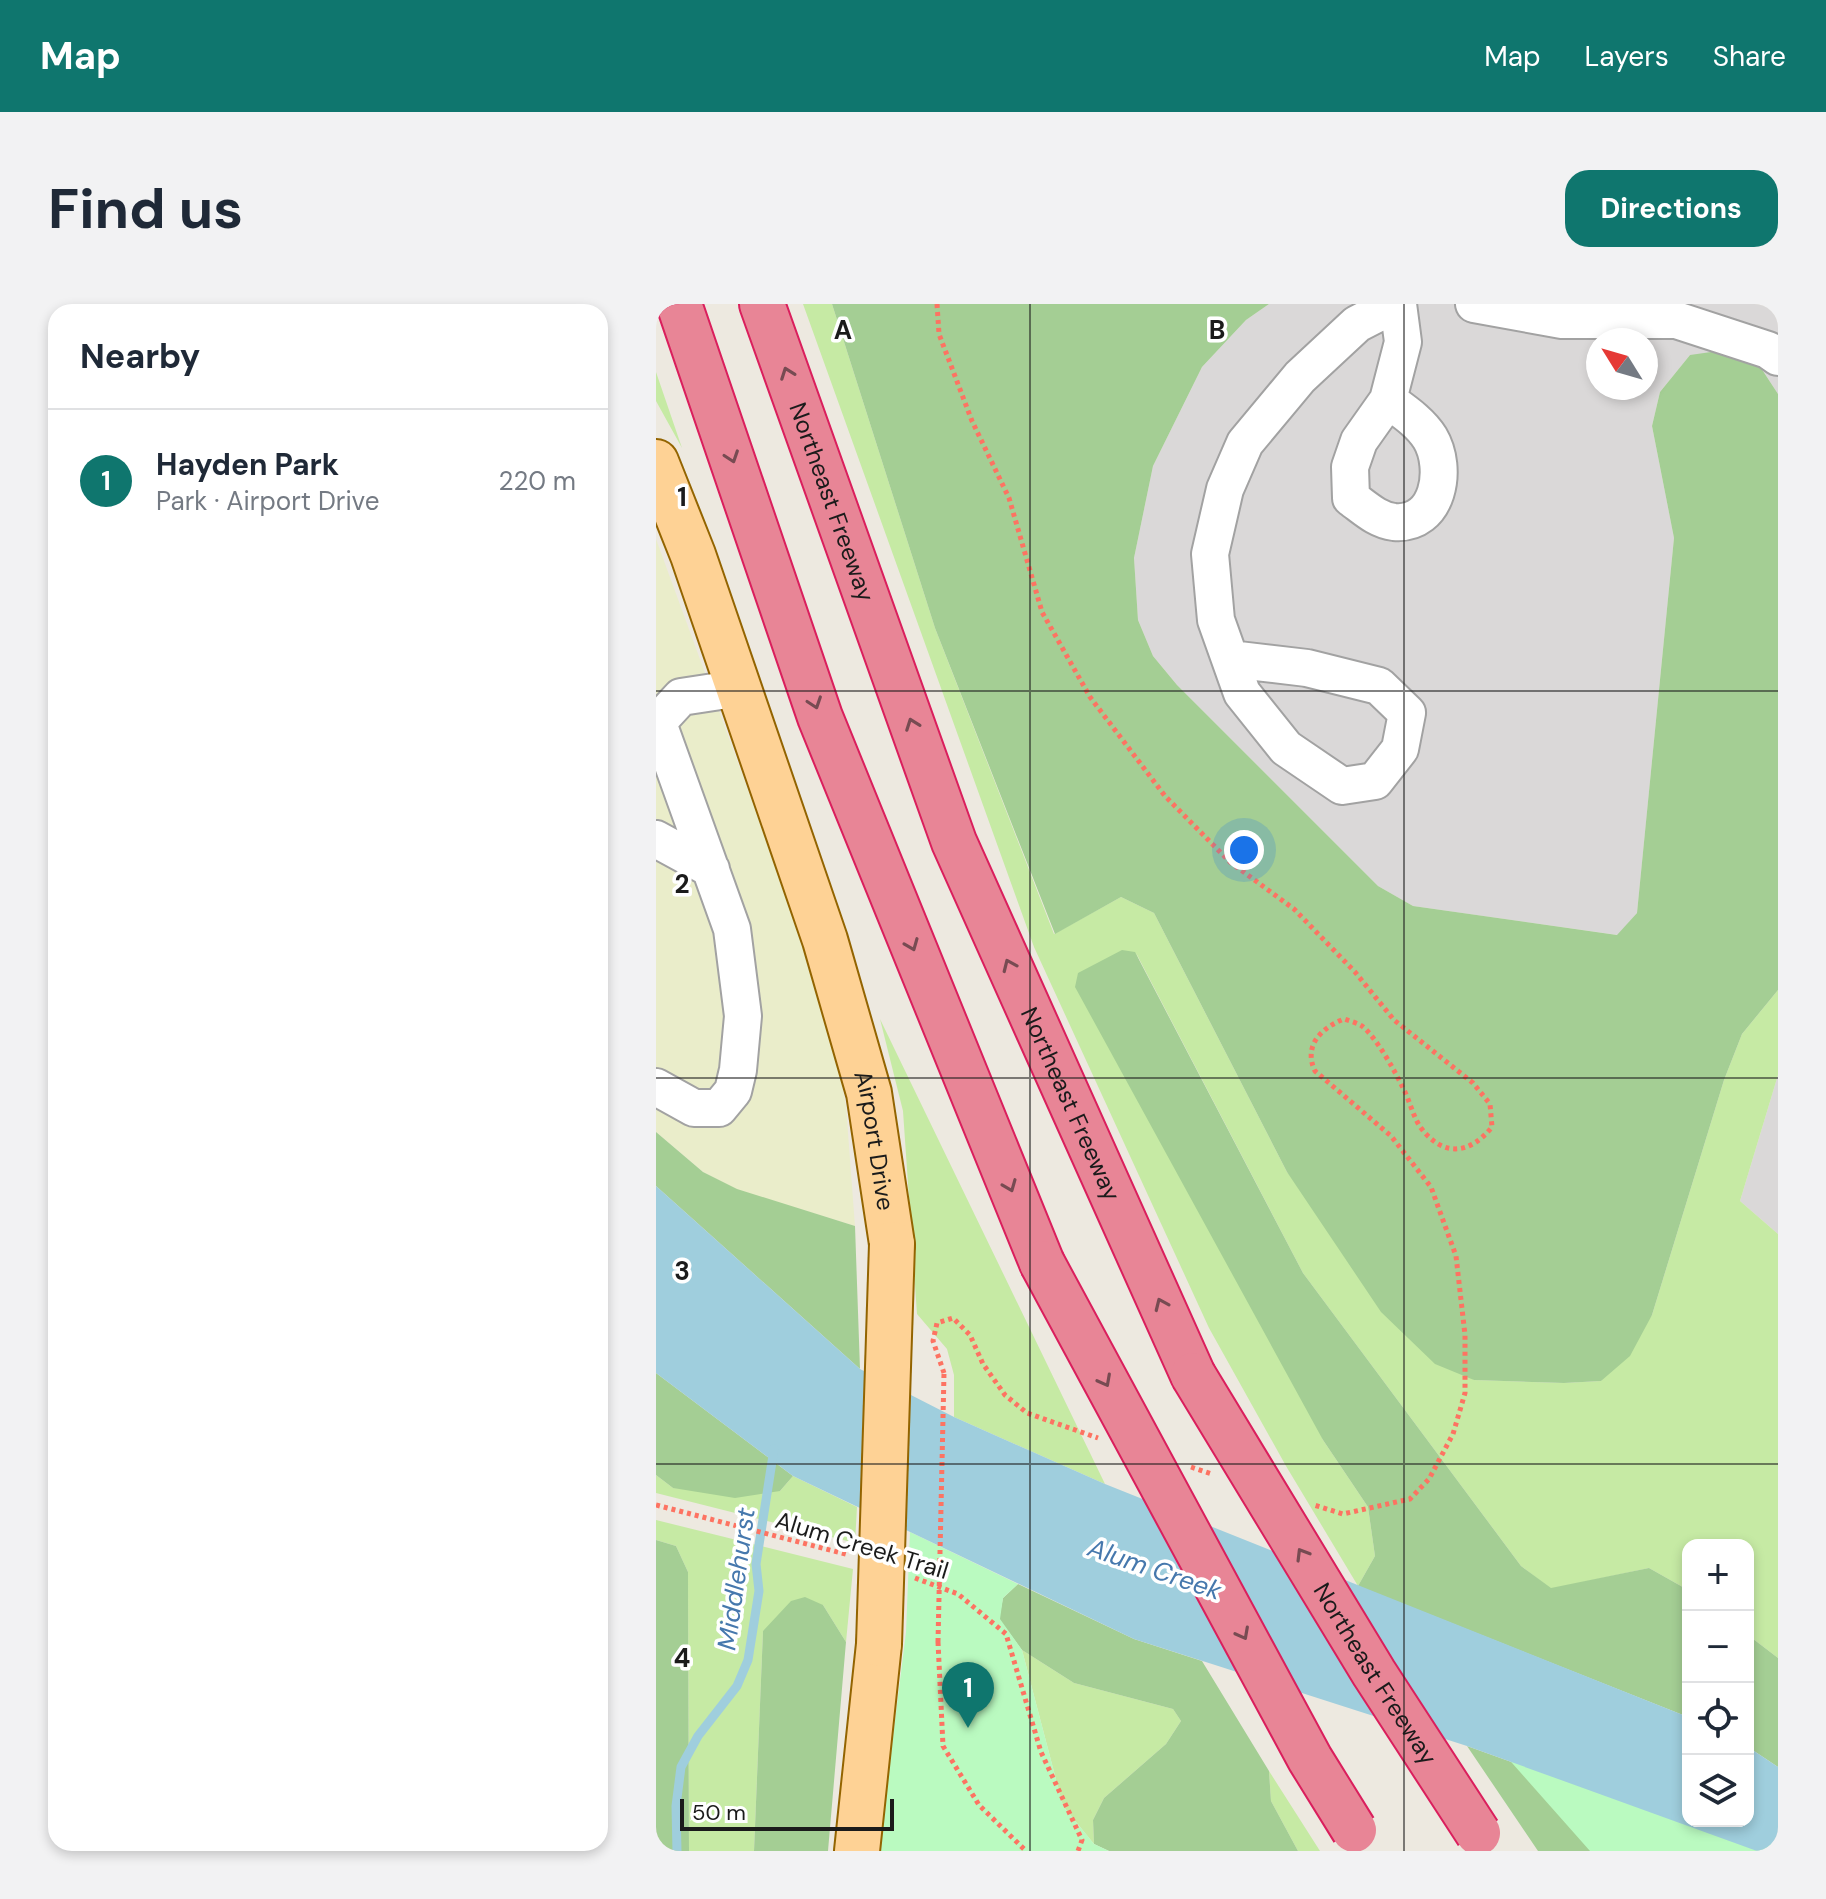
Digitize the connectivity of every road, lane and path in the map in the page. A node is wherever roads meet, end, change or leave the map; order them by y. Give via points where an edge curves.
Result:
1 (679, 304) edge
2 (762, 304) edge
3 (937, 304) edge
4 (1397, 304) edge
5 (1474, 304) edge
6 (1778, 357) edge
7 (1388, 400) dead end
8 (656, 462) edge
9 (1230, 659) junction
10 (740, 688) junction
11 (657, 724) edge
12 (656, 839) edge
13 (711, 869) junction
14 (656, 1087) edge
15 (1100, 1439) dead end
16 (1176, 1463) dead end
17 (1222, 1477) dead end
18 (656, 1505) edge
19 (1313, 1505) dead end
20 (861, 1559) dead end
21 (902, 1574) dead end
22 (1360, 1841) edge
23 (1487, 1845) edge
24 (857, 1851) edge
25 (1026, 1851) edge
26 (1078, 1851) edge

1 -> 22 highway, bridge via 820,717 1042,1263 1310,1759
23 -> 2 highway, Northeast Freeway, bridge via 1374,1673 1193,1375 954,842
3 - 19 path via 939,334 1009,498 1042,612 1090,697 1165,796 1230,862 1294,909 1394,1020 1473,1083 1490,1104 1492,1127 1478,1144 1457,1149 1434,1142 1419,1126 1403,1088 1362,1027 1344,1019 1327,1025 1310,1048 1315,1071 1391,1136 1431,1187 1456,1256 1465,1335 1465,1393 1453,1434 1429,1479 1410,1499 1343,1514
4 - 7 lane via 1403,342
4 - 9 lane via 1357,324 1334,345 1245,443 1225,489 1210,554 1216,620
5 - 6 lane via 1562,320 1676,320
8 - 10 main road, Airport Drive
9 - 9 lane via 1242,693 1286,748 1342,786 1375,781 1400,749 1407,713 1379,686 1307,668
10 - 11 lane via 681,697
10 - 24 main road, Airport Drive, bridge via 825,940 869,1093 892,1244 879,1644
11 - 13 lane
12 - 13 lane
13 - 14 lane via 732,929 743,1016 733,1091 719,1108 694,1108
15 - 25 path, bridge via 1027,1413 1005,1395 970,1335 953,1318 937,1323 933,1341 944,1373 938,1642 943,1746 979,1805
16 - 17 path
18 - 20 path, Alum Creek Trail
21 - 26 path, Alum Creek Trail via 958,1594 1006,1634 1041,1752 1082,1840

